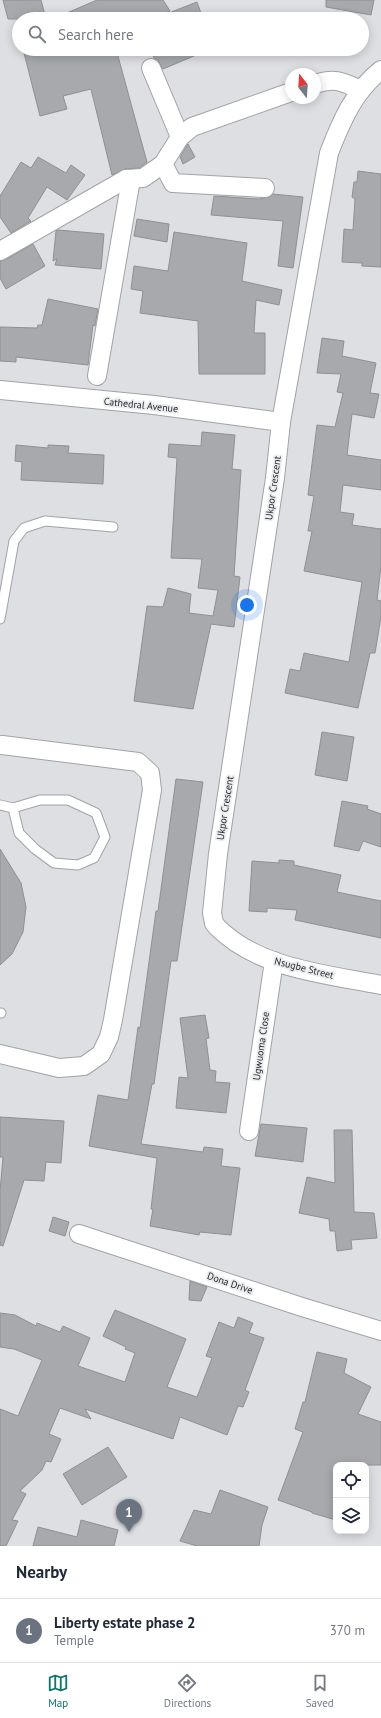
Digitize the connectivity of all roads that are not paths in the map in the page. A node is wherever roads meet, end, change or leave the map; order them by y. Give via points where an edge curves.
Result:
1 (151, 68) dead end
2 (381, 70) edge
3 (321, 82) edge
4 (361, 90) junction
5 (285, 94) edge
6 (180, 137) junction
7 (163, 164) junction
8 (126, 179) junction
9 (265, 188) dead end
10 (0, 251) edge
11 (97, 376) dead end
12 (0, 390) edge
13 (281, 422) junction
14 (113, 527) dead end
15 (0, 619) edge
16 (1, 741) edge
17 (0, 805) edge
18 (13, 808) junction
19 (214, 923) joint
20 (274, 961) junction
21 (381, 985) edge
22 (0, 1054) edge
23 (249, 1131) dead end
24 (79, 1234) dead end
25 (381, 1331) edge

1 - 6 street
2 - 4 street, Ukpor Crescent
3 - 4 street via 338,80
4 - 13 street, Ukpor Crescent via 342,120 329,153
5 - 6 street via 192,127
6 - 7 street
7 - 8 street via 143,178
7 - 9 street via 174,183
8 - 10 street
8 - 11 street via 130,185
12 - 13 street, Cathedral Avenue via 154,405
13 - 19 street, Ukpor Crescent via 275,478 218,854 212,913
14 - 15 lane via 45,521 24,528 14,542
16 - 22 street via 138,762 150,773 152,790 114,1020 110,1038 101,1054 84,1066 59,1068
17 - 18 lane
18 - 18 lane via 40,800 68,800 96,813 105,837 94,858 78,865 54,863 19,833
19 - 20 street, Nsugbe Street via 219,930 246,949
20 - 21 street, Nsugbe Street via 300,969
20 - 23 street, Ugwuoma Close
24 - 25 street, Dona Drive

